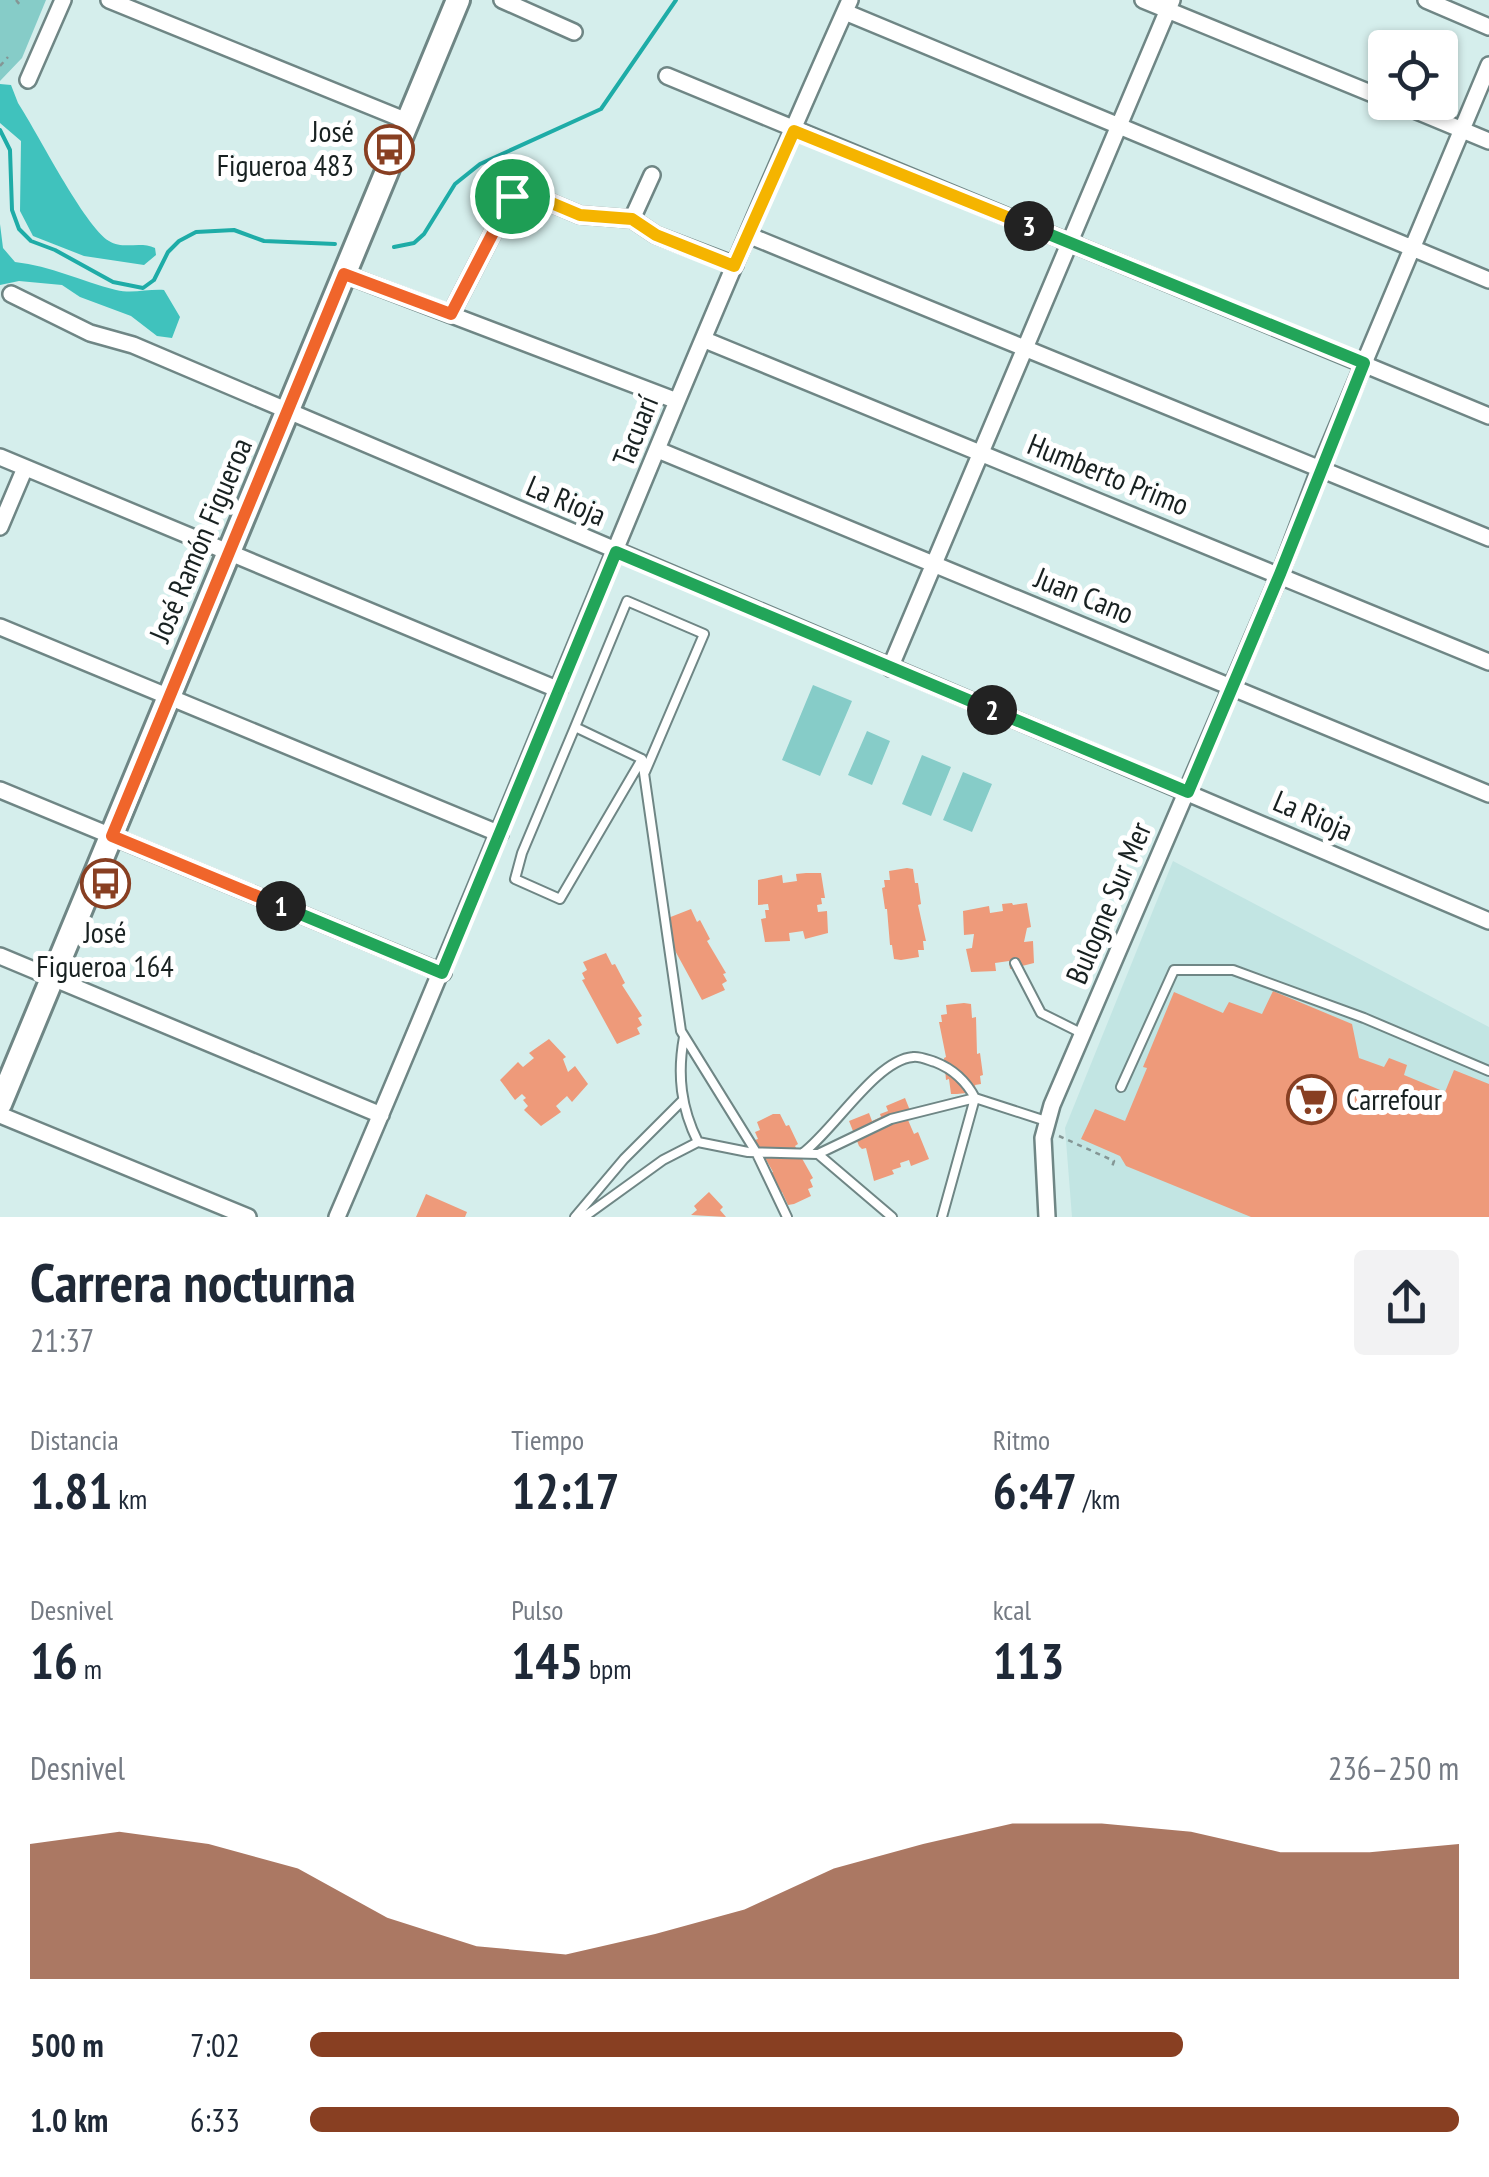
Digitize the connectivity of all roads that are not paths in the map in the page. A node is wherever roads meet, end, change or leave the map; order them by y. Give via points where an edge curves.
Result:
1 (62, 0) edge
2 (109, 0) edge
3 (458, 0) edge
4 (502, 0) edge
5 (1143, 0) edge
6 (1426, 0) edge
7 (1170, 5) edge
8 (847, 6) edge
9 (1489, 27) edge
10 (574, 32) dead end
11 (1489, 64) edge
12 (667, 76) dead end
13 (28, 80) dead end
14 (1368, 91) edge
15 (1438, 120) edge
16 (408, 121) junction
17 (1120, 124) junction
18 (1463, 130) junction
19 (794, 131) junction
20 (1489, 141) edge
21 (652, 174) dead end
22 (632, 219) junction
23 (748, 235) junction
24 (1069, 243) junction
25 (1413, 248) junction
26 (734, 266) junction
27 (344, 274) junction
28 (1489, 280) edge
29 (10, 294) dead end
30 (451, 314) junction
31 (705, 340) junction
32 (1025, 347) junction
33 (1364, 363) junction
34 (677, 401) junction
35 (288, 412) junction
36 (1489, 416) edge
37 (658, 450) junction
38 (980, 452) junction
39 (0, 458) edge
40 (25, 468) junction
41 (1320, 468) junction
42 (0, 526) edge
43 (1489, 538) edge
44 (228, 551) junction
45 (616, 552) junction
46 (936, 565) junction
47 (1280, 574) junction
48 (0, 627) edge
49 (1489, 662) edge
50 (890, 668) junction
51 (1232, 687) junction
52 (559, 690) junction
53 (167, 696) junction
54 (575, 728) junction
55 (642, 760) junction
56 (644, 774) junction
57 (0, 790) edge
58 (1188, 792) junction
59 (1489, 794) edge
60 (500, 834) junction
61 (112, 836) junction
62 (1489, 921) edge
63 (0, 956) edge
64 (1015, 963) dead end
65 (442, 973) junction
66 (53, 978) junction
67 (1083, 1034) junction
68 (684, 1037) junction
69 (1489, 1071) edge
70 (1121, 1087) dead end
71 (974, 1098) junction
72 (682, 1101) junction
73 (0, 1104) edge
74 (0, 1115) edge
75 (381, 1116) junction
76 (1045, 1125) junction
77 (698, 1142) junction
78 (756, 1152) junction
79 (804, 1154) junction
80 (818, 1154) junction
81 (248, 1217) edge
82 (337, 1217) edge
83 (575, 1217) edge
84 (584, 1217) edge
85 (786, 1217) edge
86 (892, 1217) edge
87 (942, 1217) edge
88 (1047, 1217) edge

1 - 13 street
2 - 16 street
3 - 16 main road, José Ramón Figueroa
4 - 10 street
5 - 7 street
6 - 9 street
7 - 14 street
7 - 17 street
8 - 17 street
8 - 19 street, Tacuarí
11 - 18 street, Bulogne Sur Mer
12 - 19 street
15 - 18 street
16 - 27 main road, José Ramón Figueroa
17 - 24 street
17 - 25 street
18 - 20 street
18 - 25 street, Bulogne Sur Mer
19 - 23 street, Tacuarí
19 - 24 street
21 - 22 street
22 - 26 street
22 - 30 street via 590,217 517,192
23 - 26 street, Tacuarí
23 - 32 street
24 - 32 street
24 - 33 street
25 - 28 street
25 - 33 street, Bulogne Sur Mer
26 - 31 street, Tacuarí
27 - 30 street
27 - 35 main road, José Ramón Figueroa
29 - 35 street, La Rioja
30 - 34 street
31 - 34 street, Tacuarí
31 - 38 street, Humberto Primo
32 - 38 street
32 - 41 street
33 - 36 street
33 - 41 street, Bulogne Sur Mer
34 - 37 street, Tacuarí
35 - 44 main road, José Ramón Figueroa
35 - 45 street, La Rioja
37 - 45 street, Tacuarí
37 - 46 street, Juan Cano
38 - 46 street
38 - 47 street, Humberto Primo
39 - 40 street
40 - 42 street
40 - 44 street
41 - 43 street
41 - 47 street, Bulogne Sur Mer
44 - 52 street
44 - 53 main road, José Ramón Figueroa
45 - 50 street, La Rioja
45 - 52 street, Tacuarí
46 - 50 street
46 - 51 street, Juan Cano
47 - 49 street, Humberto Primo
47 - 51 street, Bulogne Sur Mer
48 - 53 street
50 - 58 street, La Rioja
51 - 58 street, Bulogne Sur Mer
51 - 59 street, Juan Cano
52 - 60 street, Tacuarí
53 - 60 street
53 - 61 main road, José Ramón Figueroa
54 - 55 lane
54 - 55 lane via 522,853 515,879 526,886 560,899
54 - 56 lane via 626,601 704,634
55 - 56 lane
56 - 68 lane
57 - 61 street
58 - 62 street, La Rioja
58 - 67 street, Bulogne Sur Mer
60 - 65 street, Tacuarí
61 - 65 street
61 - 66 main road, José Ramón Figueroa
63 - 66 street
64 - 67 lane via 1041,1014
65 - 75 street, Tacuarí
66 - 73 main road, José Ramón Figueroa
66 - 75 street
67 - 76 street, Bulogne Sur Mer
68 - 72 lane
68 - 78 lane
69 - 70 lane via 1234,970 1174,970
71 - 76 lane
71 - 79 lane via 967,1083 942,1065 916,1056 900,1060 876,1076
71 - 80 lane via 891,1119
71 - 87 lane
72 - 77 lane
72 - 83 lane
74 - 81 street
75 - 82 street, Tacuarí
76 - 88 street, Bulogne Sur Mer
77 - 78 lane
77 - 84 lane
78 - 79 lane
78 - 85 lane
79 - 80 lane
80 - 86 lane

